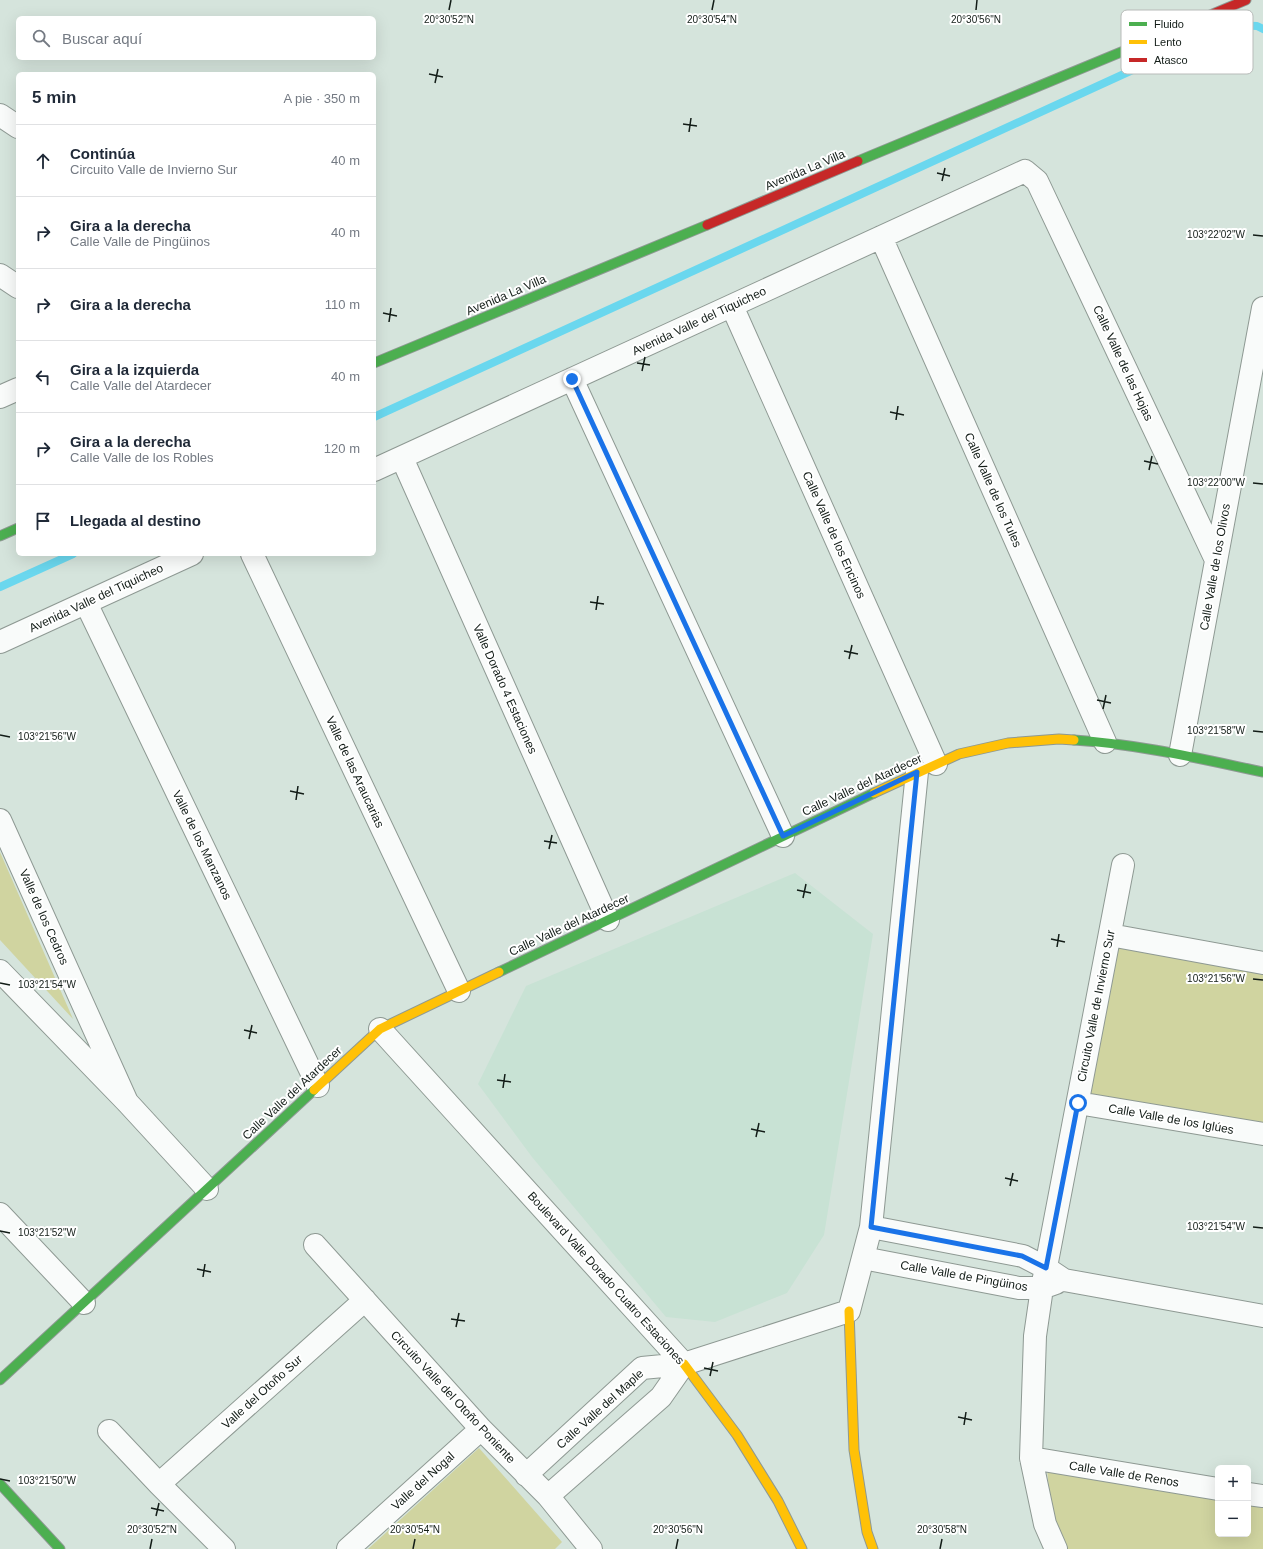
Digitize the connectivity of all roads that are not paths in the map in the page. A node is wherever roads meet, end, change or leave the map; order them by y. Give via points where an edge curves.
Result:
1 (1246, 0) edge
2 (1222, 10) edge
3 (1121, 52) edge
4 (0, 116) edge
5 (16, 126) edge
6 (1025, 171) joint
7 (881, 237) junction
8 (0, 275) edge
9 (16, 286) edge
10 (732, 306) junction
11 (1263, 308) edge
12 (376, 362) edge
13 (572, 379) junction
14 (16, 389) edge
15 (0, 397) edge
16 (402, 458) junction
17 (376, 469) edge
18 (16, 529) edge
19 (0, 536) edge
20 (188, 556) edge
21 (253, 556) edge
22 (1216, 560) junction
23 (86, 603) junction
24 (0, 642) edge
25 (1105, 742) junction
26 (1180, 755) junction
27 (927, 768) junction
28 (1263, 772) edge
29 (0, 820) edge
30 (783, 836) junction
31 (1123, 865) dead end
32 (608, 920) junction
33 (1110, 935) junction
34 (1263, 962) edge
35 (0, 971) edge
36 (459, 991) junction
37 (380, 1029) junction
38 (318, 1086) junction
39 (127, 1102) junction
40 (1078, 1103) junction
41 (1263, 1134) edge
42 (207, 1189) junction
43 (0, 1214) edge
44 (871, 1227) junction
45 (315, 1246) dead end
46 (863, 1258) junction
47 (1044, 1278) junction
48 (365, 1300) junction
49 (84, 1303) junction
50 (849, 1311) junction
51 (1263, 1316) edge
52 (684, 1364) junction
53 (0, 1380) edge
54 (481, 1429) junction
55 (109, 1431) dead end
56 (1031, 1458) junction
57 (526, 1475) junction
58 (0, 1484) edge
59 (158, 1484) junction
60 (1215, 1489) edge
61 (1251, 1494) edge
62 (548, 1496) junction
63 (1263, 1496) edge
64 (586, 1547) edge
65 (60, 1549) edge
66 (224, 1549) edge
67 (348, 1549) edge
68 (802, 1549) edge
69 (873, 1549) edge
70 (1056, 1549) edge

1 - 2 street, Avenida La Villa
3 - 12 street, Avenida La Villa
4 - 5 street
6 - 7 street, Avenida Valle del Tiquicheo
6 - 22 street, Calle Valle de las Hojas via 1037,181
7 - 10 street, Avenida Valle del Tiquicheo
7 - 25 street, Calle Valle de los Tules
8 - 9 street
10 - 13 street, Avenida Valle del Tiquicheo
10 - 27 street, Calle Valle de los Encinos
11 - 22 street, Calle Valle de los Olivos
13 - 16 street, Avenida Valle del Tiquicheo
13 - 30 street
14 - 15 street
16 - 17 street, Avenida Valle del Tiquicheo
16 - 32 street, Valle Dorado 4 Estaciones
18 - 19 street
20 - 23 street, Avenida Valle del Tiquicheo
21 - 36 street, Valle de las Araucarias
22 - 26 street, Calle Valle de los Olivos
23 - 24 street, Avenida Valle del Tiquicheo
23 - 38 street, Valle de los Manzanos
25 - 26 street, Calle Valle del Atardecer
25 - 27 street, Calle Valle del Atardecer via 1059,739 1008,743 959,754
26 - 28 street, Calle Valle del Atardecer
27 - 30 street, Calle Valle del Atardecer
27 - 44 street
29 - 39 street, Valle de los Cedros
30 - 32 street, Calle Valle del Atardecer
31 - 33 street, Circuito Valle de Invierno Sur
32 - 36 street, Calle Valle del Atardecer
33 - 34 street
33 - 40 street, Circuito Valle de Invierno Sur
35 - 39 street, Valle de los Cedros
36 - 37 street, Calle Valle del Atardecer
37 - 38 street, Calle Valle del Atardecer
37 - 52 street, Boulevard Valle Dorado Cuatro Estaciones
38 - 42 street, Calle Valle del Atardecer
39 - 42 street, Valle de los Cedros
40 - 41 street, Calle Valle de los Iglúes
40 - 47 street, Circuito Valle de Invierno Sur
42 - 49 street, Calle Valle del Atardecer
43 - 49 street
44 - 46 street
44 - 47 street via 1022,1256
45 - 48 street, Circuito Valle del Otoño Poniente
46 - 47 street, Calle Valle de Pingüinos via 1019,1288
46 - 50 street
47 - 51 street
47 - 56 street, Circuito Valle de Invierno Sur via 1035,1336
48 - 54 street, Circuito Valle del Otoño Poniente
48 - 59 street, Valle del Otoño Sur
49 - 53 street, Calle Valle del Atardecer
50 - 52 street, Calle Valle del Maple
50 - 69 street via 854,1450
52 - 57 street, Calle Valle del Maple via 642,1368
52 - 62 street via 661,1397
52 - 68 street, Boulevard Valle Dorado Cuatro Estaciones via 737,1435 778,1501
54 - 57 street, Circuito Valle del Otoño Poniente
54 - 67 street, Valle del Nogal
55 - 59 street
56 - 60 street, Calle Valle de Renos
56 - 70 street, Circuito Valle de Invierno Sur via 1045,1524
57 - 62 street, Circuito Valle del Otoño Poniente
58 - 65 street
59 - 66 street
61 - 63 street
62 - 64 street, Circuito Valle del Otoño Poniente

